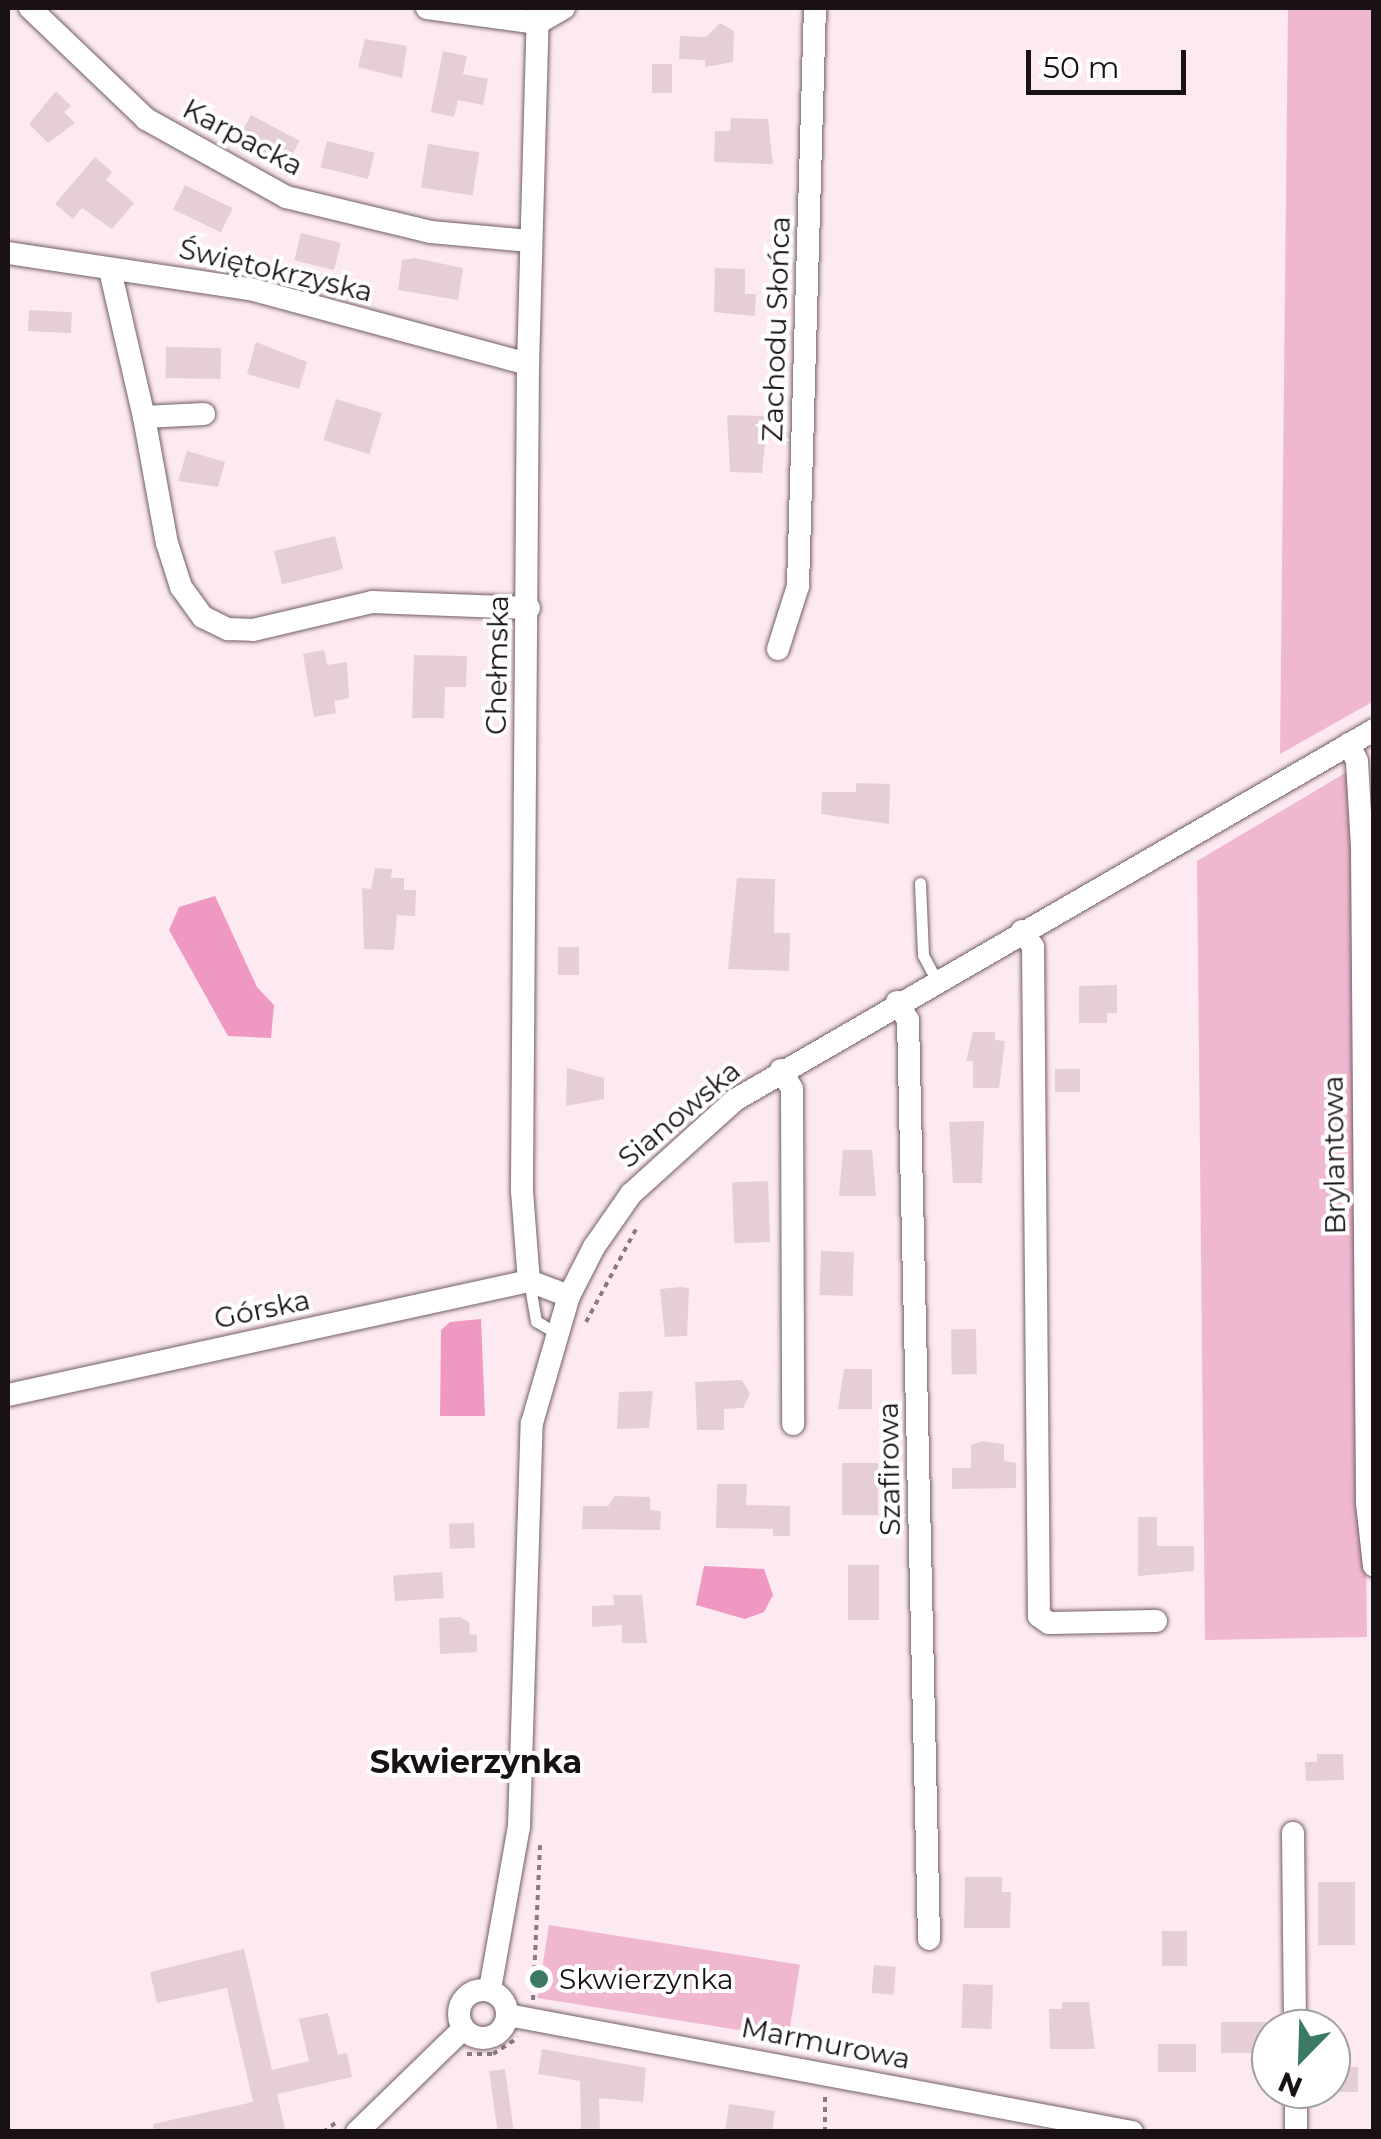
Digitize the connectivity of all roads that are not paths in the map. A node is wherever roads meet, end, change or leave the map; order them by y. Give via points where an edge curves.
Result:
1 (30, 8) edge
2 (427, 8) edge
3 (564, 8) edge
4 (815, 8) edge
5 (538, 15) edge
6 (530, 240) junction
7 (8, 253) edge
8 (110, 270) junction
9 (528, 364) junction
10 (204, 414) dead end
11 (144, 417) junction
12 (528, 608) junction
13 (778, 649) dead end
14 (1374, 730) edge
15 (1349, 744) junction
16 (920, 883) dead end
17 (1022, 931) junction
18 (936, 978) junction
19 (896, 1002) junction
20 (782, 1070) junction
21 (530, 1281) junction
22 (569, 1296) junction
23 (556, 1333) junction
24 (8, 1395) edge
25 (793, 1424) dead end
26 (1374, 1566) edge
27 (1156, 1621) dead end
28 (1294, 1833) dead end
29 (929, 1939) dead end
30 (490, 1989) junction
31 (1295, 2009) edge
32 (508, 2015) junction
33 (463, 2028) junction
34 (357, 2132) edge
35 (1132, 2132) edge

1 - 6 street, Karpacka via 146,118 286,198 432,232
2 - 5 street
3 - 5 street
4 - 13 street, Zachodu Słońca via 798,586
5 - 6 street, Chełmska
6 - 9 street, Chełmska
7 - 8 street, Świętokrzyska
8 - 9 street, Świętokrzyska via 250,289
8 - 11 street
9 - 12 street, Chełmska
10 - 11 street
11 - 12 street via 181,586 204,617 228,629 372,602
12 - 21 street, Chełmska via 522,1192
14 - 15 street, Sianowska
15 - 17 street, Sianowska
15 - 26 street, Brylantowa via 1357,761 1362,847 1367,1503
16 - 18 lane via 923,955
17 - 18 street, Sianowska
17 - 27 street via 1034,947 1039,1616 1049,1622
18 - 19 street, Sianowska
19 - 20 street, Sianowska
19 - 29 street, Szafirowa via 908,1020
20 - 22 street, Sianowska via 692,1135 632,1194
20 - 25 street via 792,1090
21 - 22 street
21 - 23 lane via 536,1321
21 - 24 street, Górska
22 - 23 street, Sianowska
23 - 30 street, Sianowska via 543,1370 526,1479 518,1827
28 - 31 street
30 - 32 street
30 - 33 street via 472,1991 462,2001
32 - 33 street via 486,2039
32 - 35 street, Marmurowa
33 - 34 street

